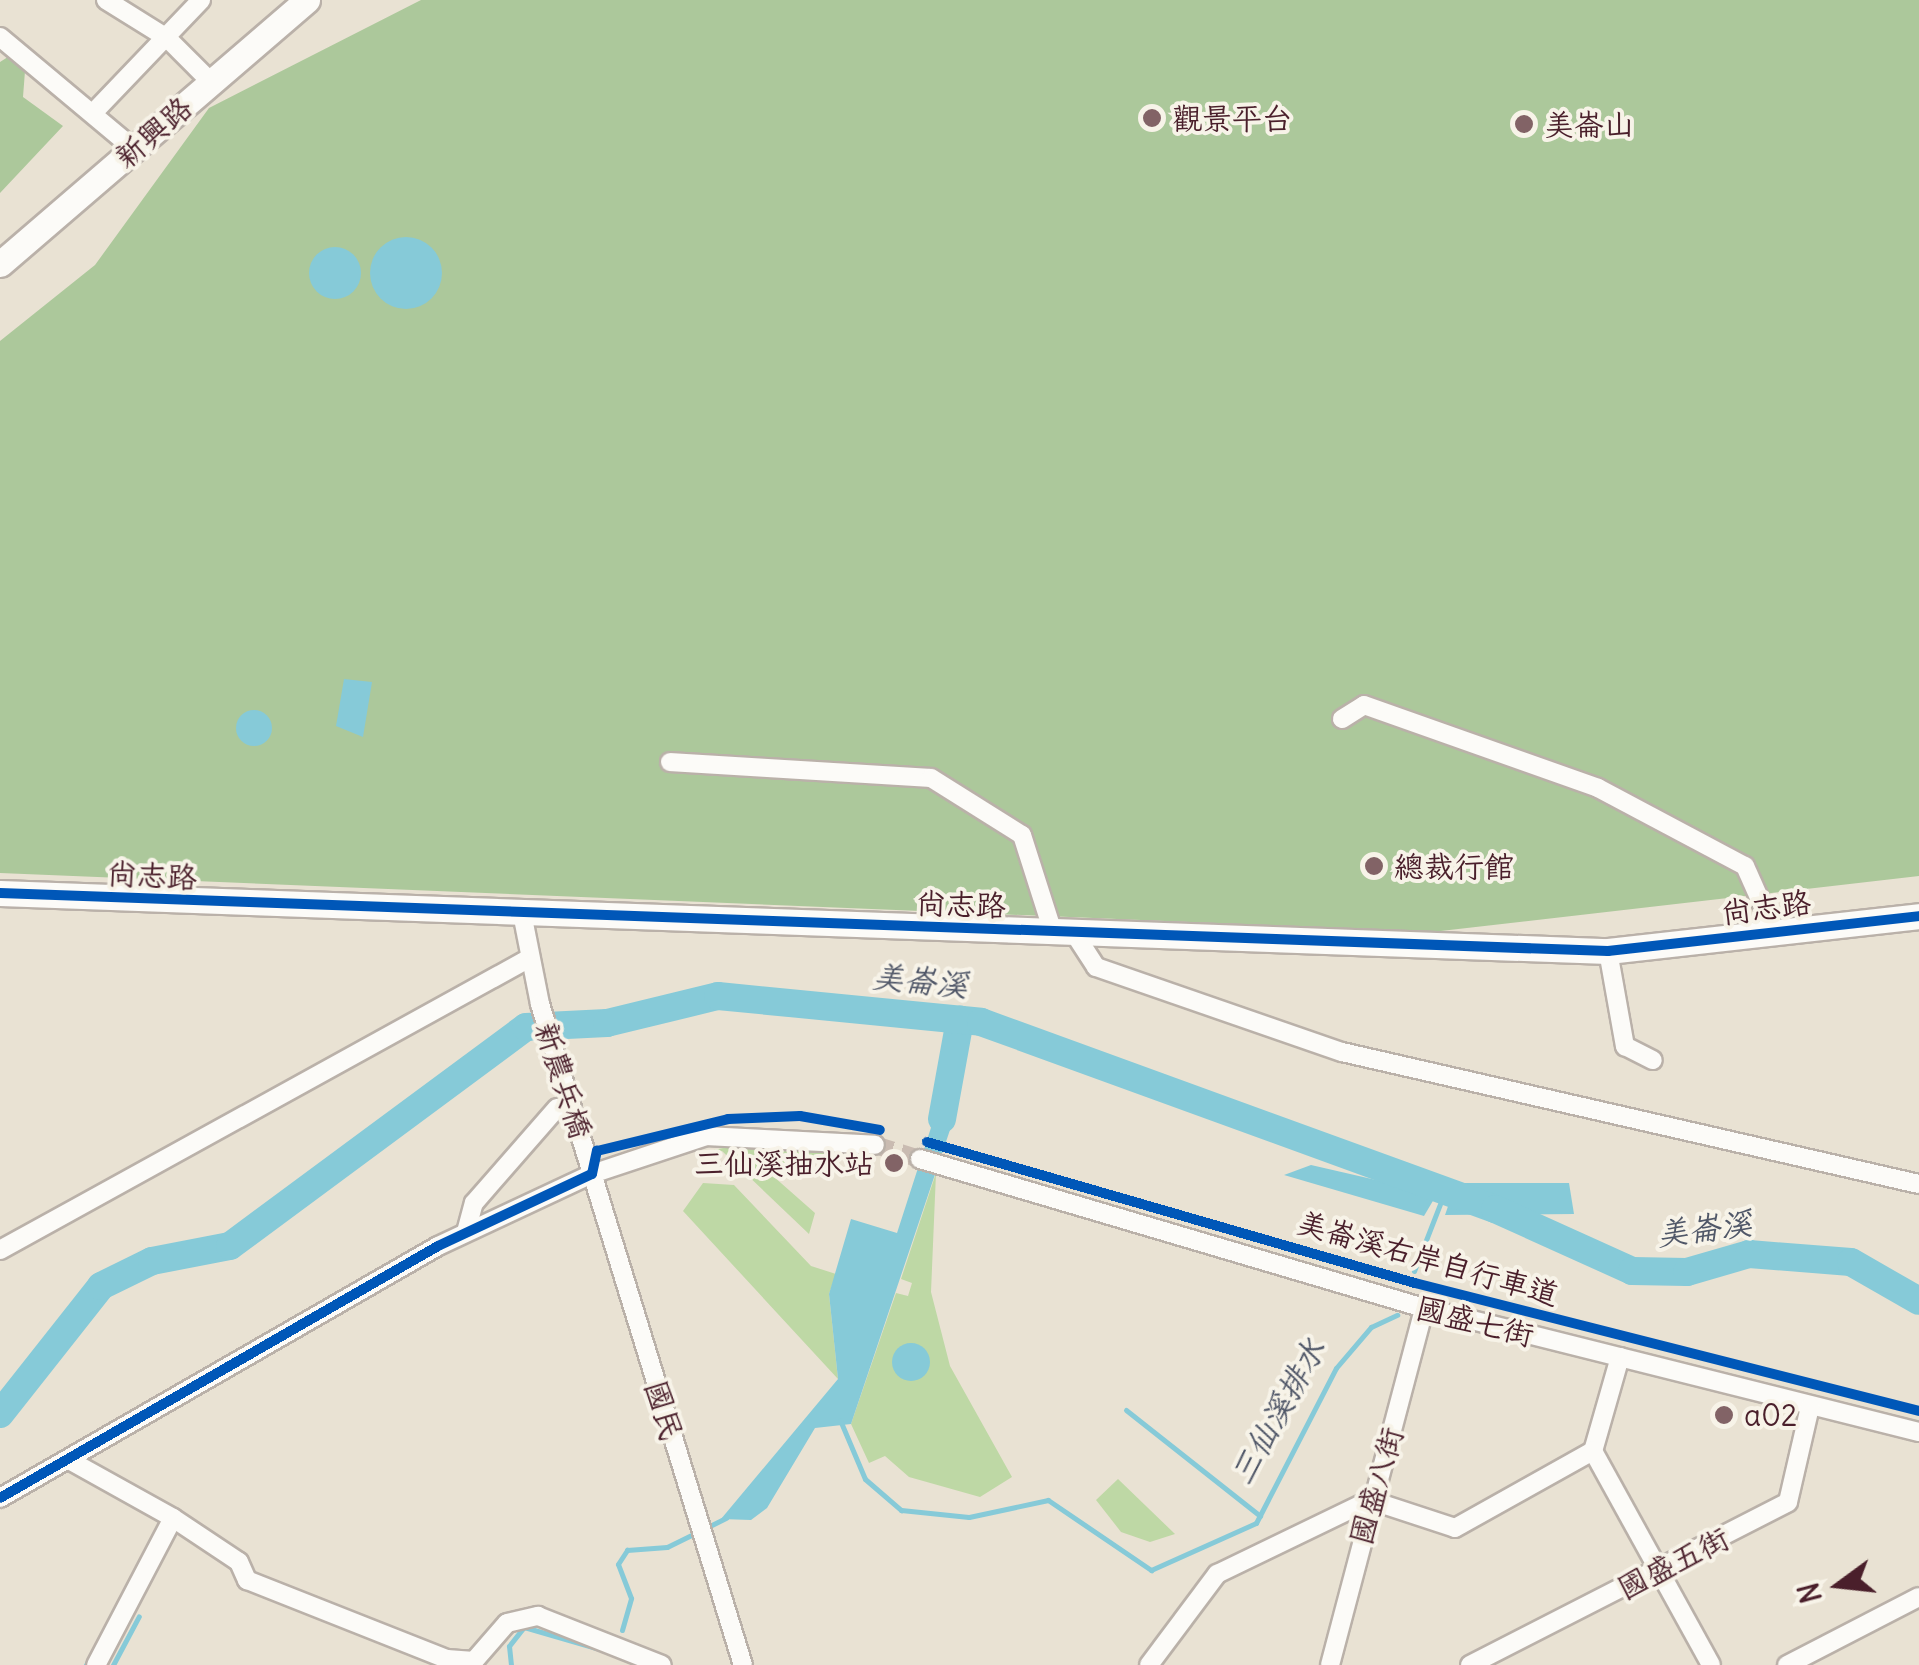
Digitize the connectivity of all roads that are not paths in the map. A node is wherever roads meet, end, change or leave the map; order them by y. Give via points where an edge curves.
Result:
1 (106, 0) edge
2 (201, 0) edge
3 (307, 0) edge
4 (0, 37) edge
5 (166, 38) junction
6 (211, 82) junction
7 (94, 112) junction
8 (134, 148) junction
9 (0, 264) edge
10 (1342, 720) dead end
11 (670, 762) dead end
12 (0, 893) edge
13 (1919, 916) edge
14 (522, 918) junction
15 (1774, 931) junction
16 (1065, 934) junction
17 (1608, 952) junction
18 (528, 960) junction
19 (1653, 1060) dead end
20 (557, 1108) dead end
21 (875, 1146) tunnel mouth
22 (920, 1159) tunnel mouth
23 (590, 1164) junction
24 (1919, 1184) edge
25 (466, 1232) junction
26 (0, 1250) edge
27 (1424, 1308) junction
28 (1620, 1358) junction
29 (1810, 1407) junction
30 (1919, 1432) edge
31 (1593, 1451) junction
32 (69, 1460) junction
33 (0, 1498) edge
34 (1370, 1500) junction
35 (173, 1518) junction
36 (1660, 1569) junction
37 (1919, 1597) edge
38 (96, 1665) edge
39 (662, 1665) edge
40 (743, 1665) edge
41 (1150, 1665) edge
42 (1330, 1665) edge
43 (1470, 1665) edge
44 (1711, 1665) edge
45 (1787, 1665) edge

1 - 5 street
2 - 5 street
3 - 6 street, 新興路
4 - 7 street
5 - 6 street
5 - 7 street
6 - 8 street, 新興路
7 - 8 street
8 - 9 street, 新興路
10 - 15 street via 1364,705 1598,788 1745,866
11 - 16 street via 930,778 1022,835
12 - 14 street, 尚志路
13 - 15 street, 尚志路
14 - 16 street, 尚志路
14 - 18 street, 新農兵橋
15 - 17 street, 尚志路
16 - 17 street, 尚志路
16 - 24 street via 1096,967 1342,1052
17 - 19 street via 1625,1046
18 - 23 street, 新農兵橋
18 - 26 street
20 - 25 street via 474,1203
21 - 23 street via 706,1136
22 - 27 street, 國盛七街
23 - 25 street
23 - 40 street, 國民
25 - 32 street
27 - 28 street, 國盛七街
27 - 34 street, 國盛八街
28 - 29 street, 國盛七街
28 - 31 street
29 - 30 street, 國盛七街
29 - 36 street, 國盛五街 via 1788,1502
31 - 34 street via 1455,1528
31 - 36 street
32 - 33 street
32 - 35 street
34 - 41 street via 1217,1574
34 - 42 street, 國盛八街
35 - 38 street
35 - 39 street via 239,1562 247,1580 447,1658 474,1660 507,1623 538,1616
36 - 43 street, 國盛五街
36 - 44 street
37 - 45 street

